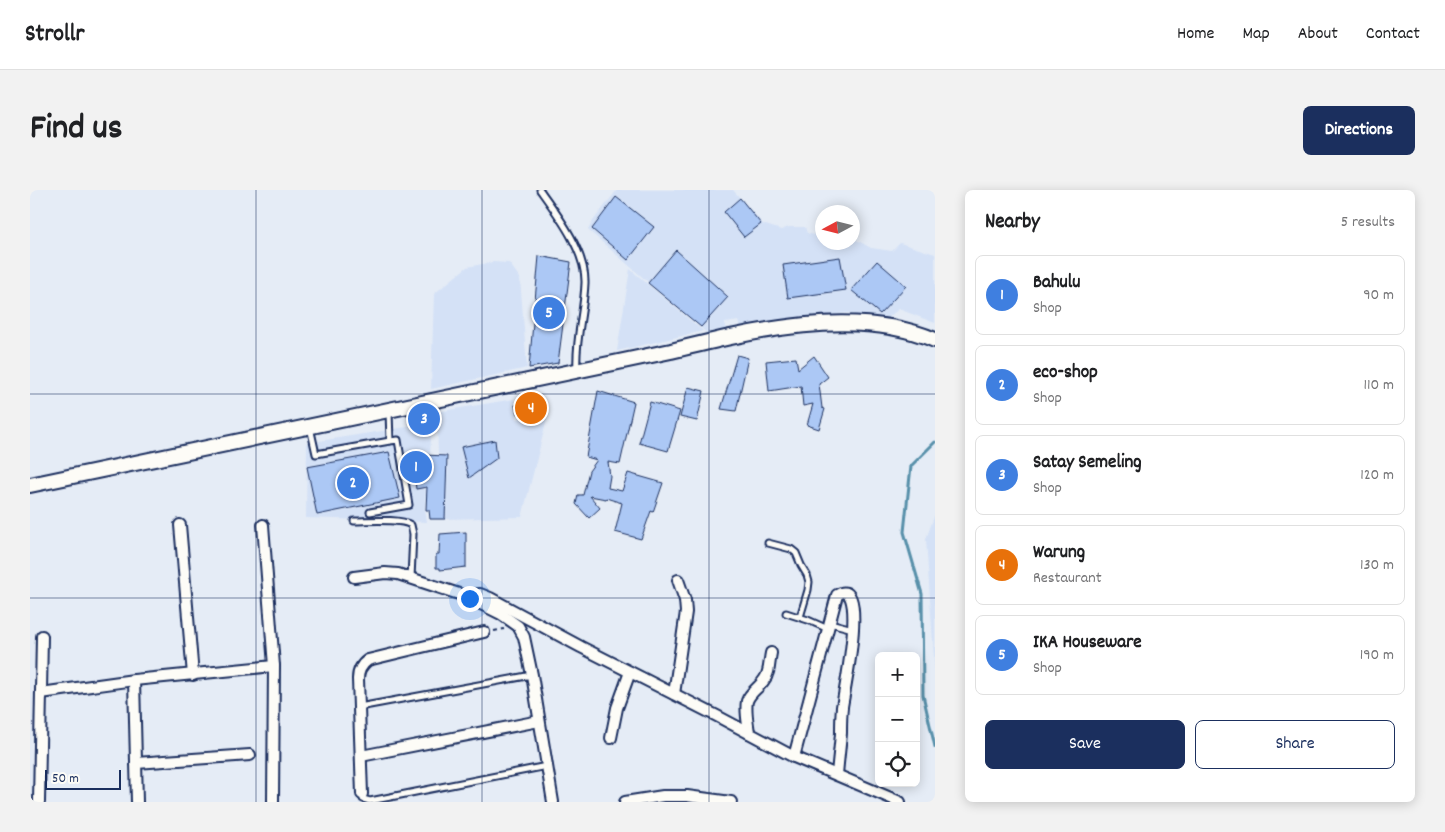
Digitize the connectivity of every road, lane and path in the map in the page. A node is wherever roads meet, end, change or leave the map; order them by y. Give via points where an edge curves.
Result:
1 (540, 190) edge
2 (935, 340) edge
3 (577, 369) junction
4 (389, 409) junction
5 (310, 426) junction
6 (390, 441) junction
7 (30, 485) edge
8 (370, 512) dead end
9 (354, 521) dead end
10 (263, 525) dead end
11 (180, 526) dead end
12 (768, 543) dead end
13 (354, 577) dead end
14 (411, 578) junction
15 (678, 580) dead end
16 (465, 596) junction
17 (786, 612) dead end
18 (800, 617) junction
19 (518, 626) junction
20 (829, 626) junction
21 (853, 629) junction
22 (484, 632) joint
23 (42, 636) dead end
24 (771, 653) dead end
25 (274, 666) junction
26 (630, 672) junction
27 (193, 675) junction
28 (532, 675) junction
29 (134, 680) junction
30 (41, 693) junction
31 (674, 694) junction
32 (359, 707) junction
33 (539, 721) junction
34 (749, 733) junction
35 (611, 738) dead end
36 (250, 755) dead end
37 (361, 756) junction
38 (794, 757) junction
39 (136, 763) junction
40 (548, 766) junction
41 (837, 775) junction
42 (362, 794) joint
43 (663, 799) edge
44 (39, 802) edge
45 (137, 802) edge
46 (273, 802) edge
47 (553, 802) edge
48 (625, 802) edge
49 (730, 802) edge
50 (900, 802) edge

1 - 3 lane via 569,231 582,264 585,282 576,346
2 - 3 main road via 867,324 794,326
3 - 4 main road
4 - 5 main road
4 - 6 lane
5 - 6 lane via 316,454
5 - 7 main road
6 - 8 lane via 398,440 409,505
9 - 14 lane via 408,523 411,526
10 - 25 street
11 - 27 street
12 - 18 lane via 796,553 808,575 808,590
13 - 14 street via 390,573
14 - 16 street
15 - 31 street via 686,612
16 - 19 street
16 - 26 street via 480,594 490,598
17 - 18 lane
18 - 20 lane
19 - 22 path
19 - 28 street via 524,637
20 - 21 lane
20 - 21 street via 837,595 845,593 853,606
20 - 38 street
21 - 41 street via 842,706
22 - 32 street via 368,660 362,664 358,674
23 - 30 street
24 - 34 street via 767,675 747,702
25 - 27 street
25 - 46 street
26 - 31 street
26 - 35 street via 617,708
27 - 29 street
28 - 32 lane
28 - 33 street
29 - 30 street
29 - 39 street
30 - 44 street
31 - 34 street
32 - 37 street
33 - 37 street
33 - 40 street
34 - 38 street
36 - 39 street
37 - 42 street
38 - 41 street
39 - 45 street
40 - 42 lane via 370,800 363,799
40 - 47 street
41 - 50 street
43 - 48 street
43 - 49 street via 687,796

